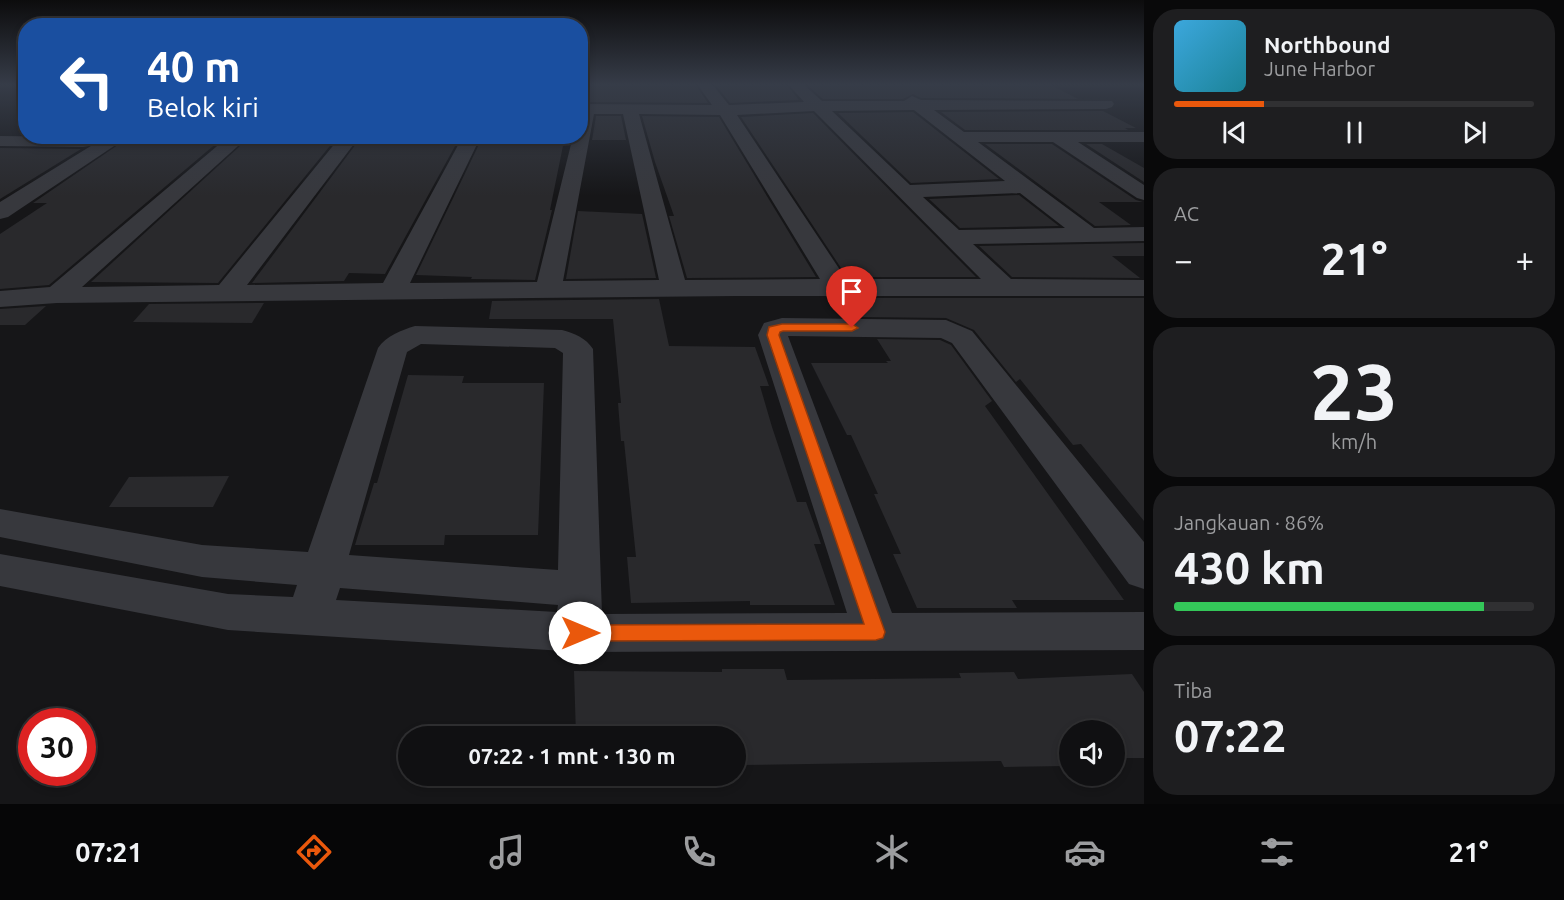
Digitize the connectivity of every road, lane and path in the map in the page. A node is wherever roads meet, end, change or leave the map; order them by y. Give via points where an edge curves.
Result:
1 (625, 122) edge
2 (740, 122) edge
3 (834, 122) edge
4 (939, 122) edge
5 (1129, 122) edge
6 (1144, 134) edge
7 (960, 137) junction
8 (1057, 137) junction
9 (0, 141) edge
10 (18, 141) edge
11 (81, 144) edge
12 (107, 144) edge
13 (231, 144) edge
14 (345, 144) edge
15 (468, 144) edge
16 (577, 144) edge
17 (1027, 187) junction
18 (905, 191) junction
19 (0, 192) edge
20 (1144, 194) edge
21 (0, 212) edge
22 (1087, 234) junction
23 (1144, 234) edge
24 (953, 237) junction
25 (1004, 287) junction
26 (838, 288) junction
27 (1144, 288) edge
28 (674, 289) junction
29 (549, 291) junction
30 (392, 292) junction
31 (226, 294) junction
32 (57, 295) junction
33 (0, 298) edge
34 (0, 524) edge
35 (0, 570) edge
36 (322, 571) junction
37 (1144, 572) edge
38 (579, 589) junction
39 (309, 617) junction
40 (1144, 631) edge
41 (876, 632) junction
42 (580, 633) junction

1 - 28 street
2 - 26 street
3 - 18 street
4 - 7 street
5 - 6 street
6 - 8 street
7 - 8 street
7 - 17 street
8 - 20 street
9 - 10 street
11 - 19 street
12 - 21 street
13 - 32 street
14 - 31 street
15 - 30 street
16 - 29 street
17 - 18 street
17 - 22 street
18 - 24 street
22 - 23 street
22 - 24 street
24 - 25 street
25 - 26 street
25 - 27 street
26 - 28 street
28 - 29 street
29 - 30 street
30 - 31 street
31 - 32 street
32 - 33 street
34 - 36 street via 202,561
35 - 39 street via 228,612
36 - 38 street
36 - 38 street via 393,348 415,335 562,339 578,349
36 - 39 street
37 - 41 street via 955,333 945,328 782,327 774,330 773,335
38 - 42 street
39 - 42 street
40 - 41 street
41 - 42 street

